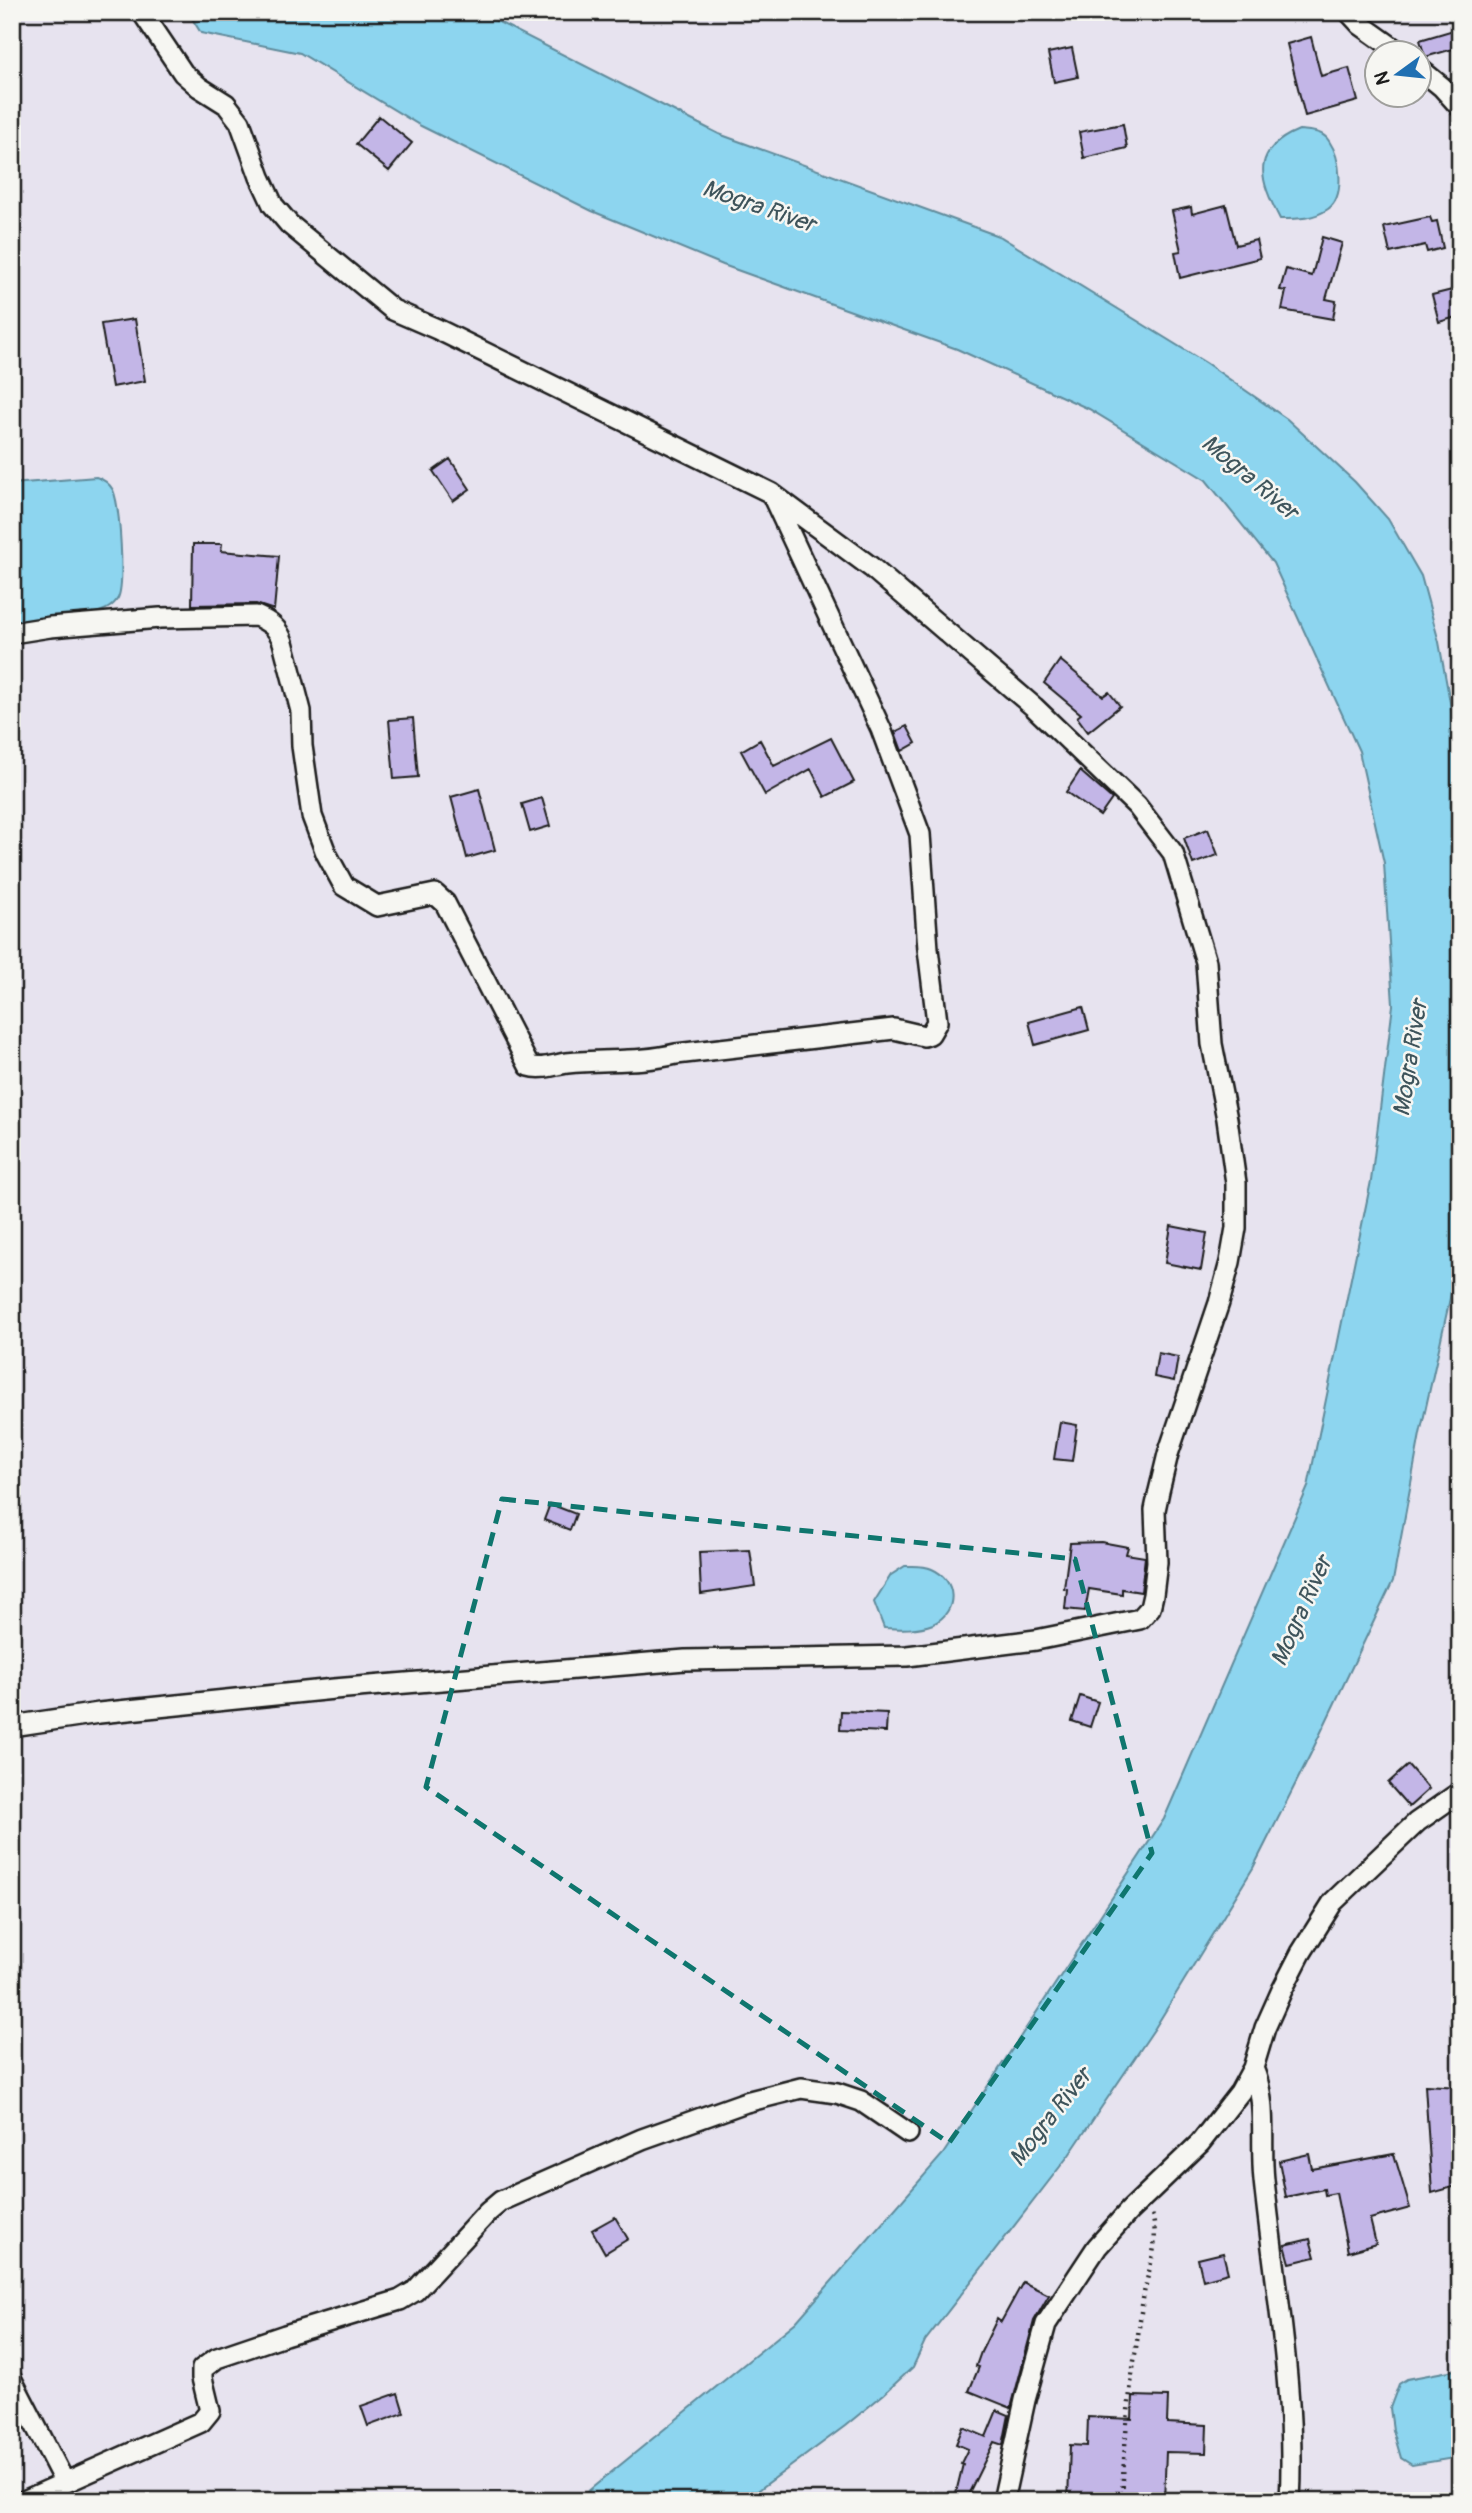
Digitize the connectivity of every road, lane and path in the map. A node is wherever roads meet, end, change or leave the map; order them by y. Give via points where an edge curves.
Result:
1 (142, 12) edge
2 (1349, 12) edge
3 (1379, 38) edge
4 (1434, 81) edge
5 (1460, 107) edge
6 (771, 493) junction
7 (12, 633) edge
8 (12, 1726) edge
9 (1460, 1792) edge
10 (1253, 2068) junction
11 (908, 2133) dead end
12 (1146, 2195) junction
13 (12, 2380) edge
14 (65, 2483) junction
15 (24, 2501) edge
16 (1003, 2501) edge
17 (1122, 2501) edge
18 (1290, 2501) edge

1 - 6 street via 183,73 226,104 240,122 273,205 289,224 393,310
2 - 3 street
4 - 5 street
6 - 7 street via 881,729 920,834 937,1022 924,1036 894,1029 653,1060 529,1066 445,903 435,894 377,906 344,886 312,816 301,711 279,631 256,616 160,618
6 - 8 street via 871,567 1034,707 1137,807 1177,864 1206,962 1212,1044 1236,1183 1236,1228 1219,1303 1159,1491 1150,1608 1140,1619 1107,1627 906,1656 658,1662 334,1689
9 - 10 street via 1417,1822 1333,1902 1282,1990
10 - 12 street via 1200,2143
10 - 18 street via 1261,2099 1264,2175 1293,2452
11 - 14 street via 861,2101 801,2088 642,2139 501,2201 415,2291 400,2300 217,2358 202,2369 210,2411 201,2422
12 - 16 street via 1097,2248 1046,2324
12 - 17 path via 1156,2230 1136,2351
13 - 14 street
14 - 15 street

